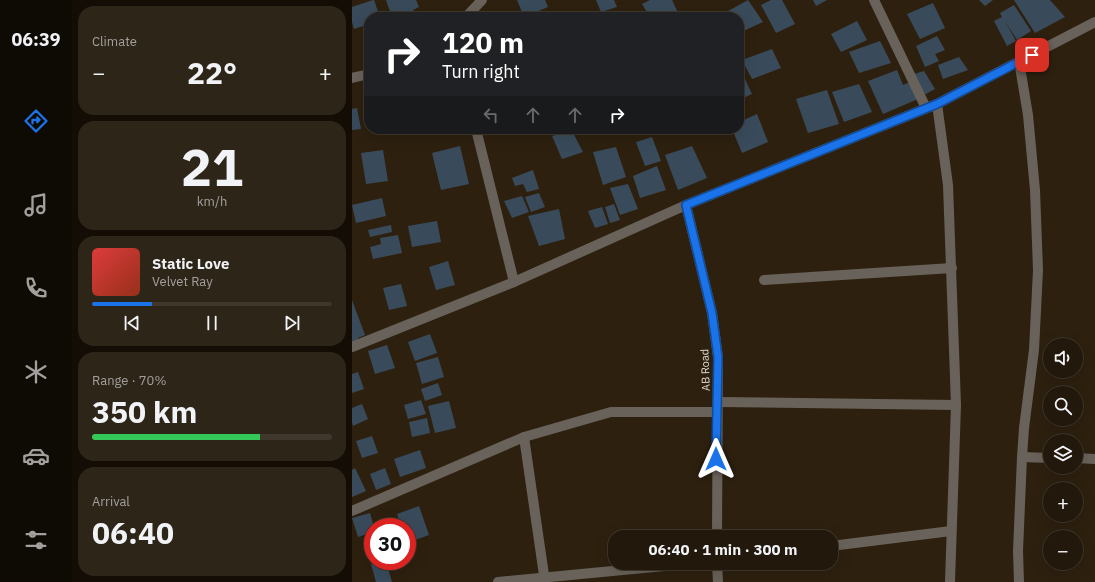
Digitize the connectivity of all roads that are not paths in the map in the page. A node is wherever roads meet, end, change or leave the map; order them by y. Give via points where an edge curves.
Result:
1 (482, 0) edge
2 (874, 0) edge
3 (471, 12) edge
4 (1095, 22) edge
5 (1019, 61) junction
6 (364, 75) edge
7 (352, 78) edge
8 (937, 104) junction
9 (926, 108) junction
10 (477, 134) edge
11 (686, 205) junction
12 (952, 268) junction
13 (764, 280) dead end
14 (514, 282) junction
15 (352, 347) edge
16 (956, 405) junction
17 (717, 407) junction
18 (524, 437) junction
19 (1022, 457) junction
20 (1043, 458) edge
21 (1083, 458) edge
22 (1095, 459) edge
23 (352, 511) edge
24 (717, 530) edge
25 (951, 531) junction
26 (838, 545) edge
27 (634, 570) edge
28 (717, 570) edge
29 (545, 580) edge
30 (498, 582) edge
31 (718, 582) edge
32 (950, 582) edge
33 (1019, 582) edge

1 - 3 street
2 - 9 street
4 - 5 street
5 - 8 street
5 - 19 street via 1029,122 1038,270 1034,350
6 - 7 street
8 - 9 street
8 - 12 street via 948,185
9 - 11 street
10 - 14 street
11 - 14 street
11 - 17 street, AB Road via 712,313 718,357
12 - 13 street
12 - 16 street
14 - 15 street
16 - 17 street
16 - 25 street
17 - 18 street via 611,412
17 - 24 street, AB Road
18 - 23 street
18 - 29 street
19 - 20 street
19 - 33 street
21 - 22 street
25 - 26 street
25 - 32 street
27 - 29 street
28 - 31 street
29 - 30 street

